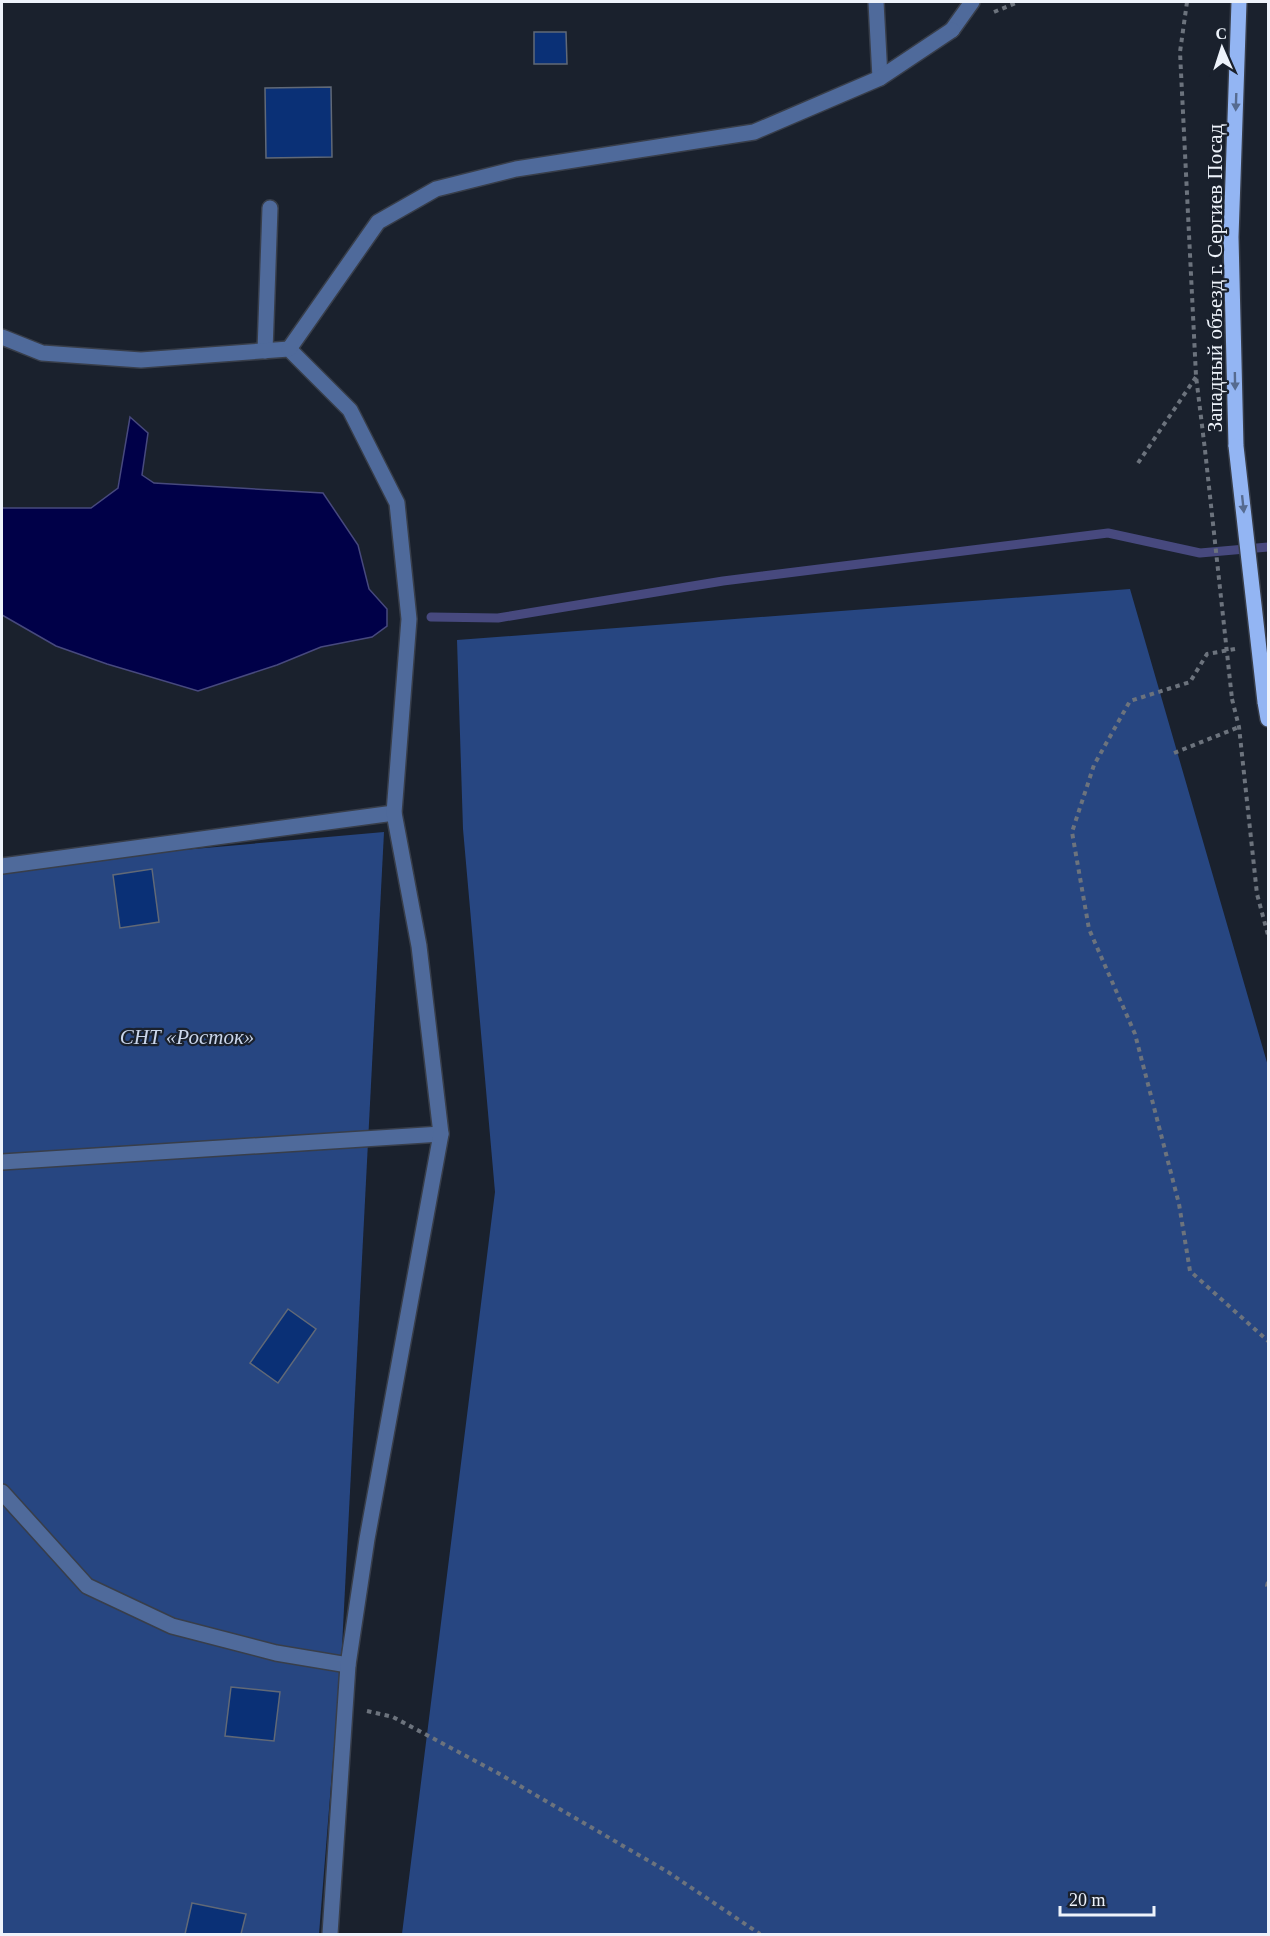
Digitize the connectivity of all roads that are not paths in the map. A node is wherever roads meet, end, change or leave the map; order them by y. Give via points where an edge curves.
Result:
1 (876, 2) edge
2 (972, 2) edge
3 (1239, 2) edge
4 (880, 78) junction
5 (270, 208) dead end
6 (2, 337) edge
7 (289, 349) junction
8 (265, 351) junction
9 (1269, 719) edge
10 (394, 813) junction
11 (2, 866) edge
12 (441, 1134) junction
13 (2, 1162) edge
14 (2, 1492) edge
15 (348, 1665) junction
16 (330, 1935) edge

1 - 4 street
2 - 4 street via 952,30
3 -> 9 main road, Западный объезд г. Сергиев Посад, bridge via 1231,237 1236,446
4 - 7 street via 754,132 516,169 436,189 378,222
5 - 8 street
6 - 8 street via 42,353 141,360
7 - 8 street
7 - 10 street via 350,410 397,504 409,619
10 - 11 street
10 - 12 street via 419,946
12 - 13 street
12 - 15 street via 367,1539
14 - 15 street via 87,1586 172,1626 276,1653
15 - 16 street

